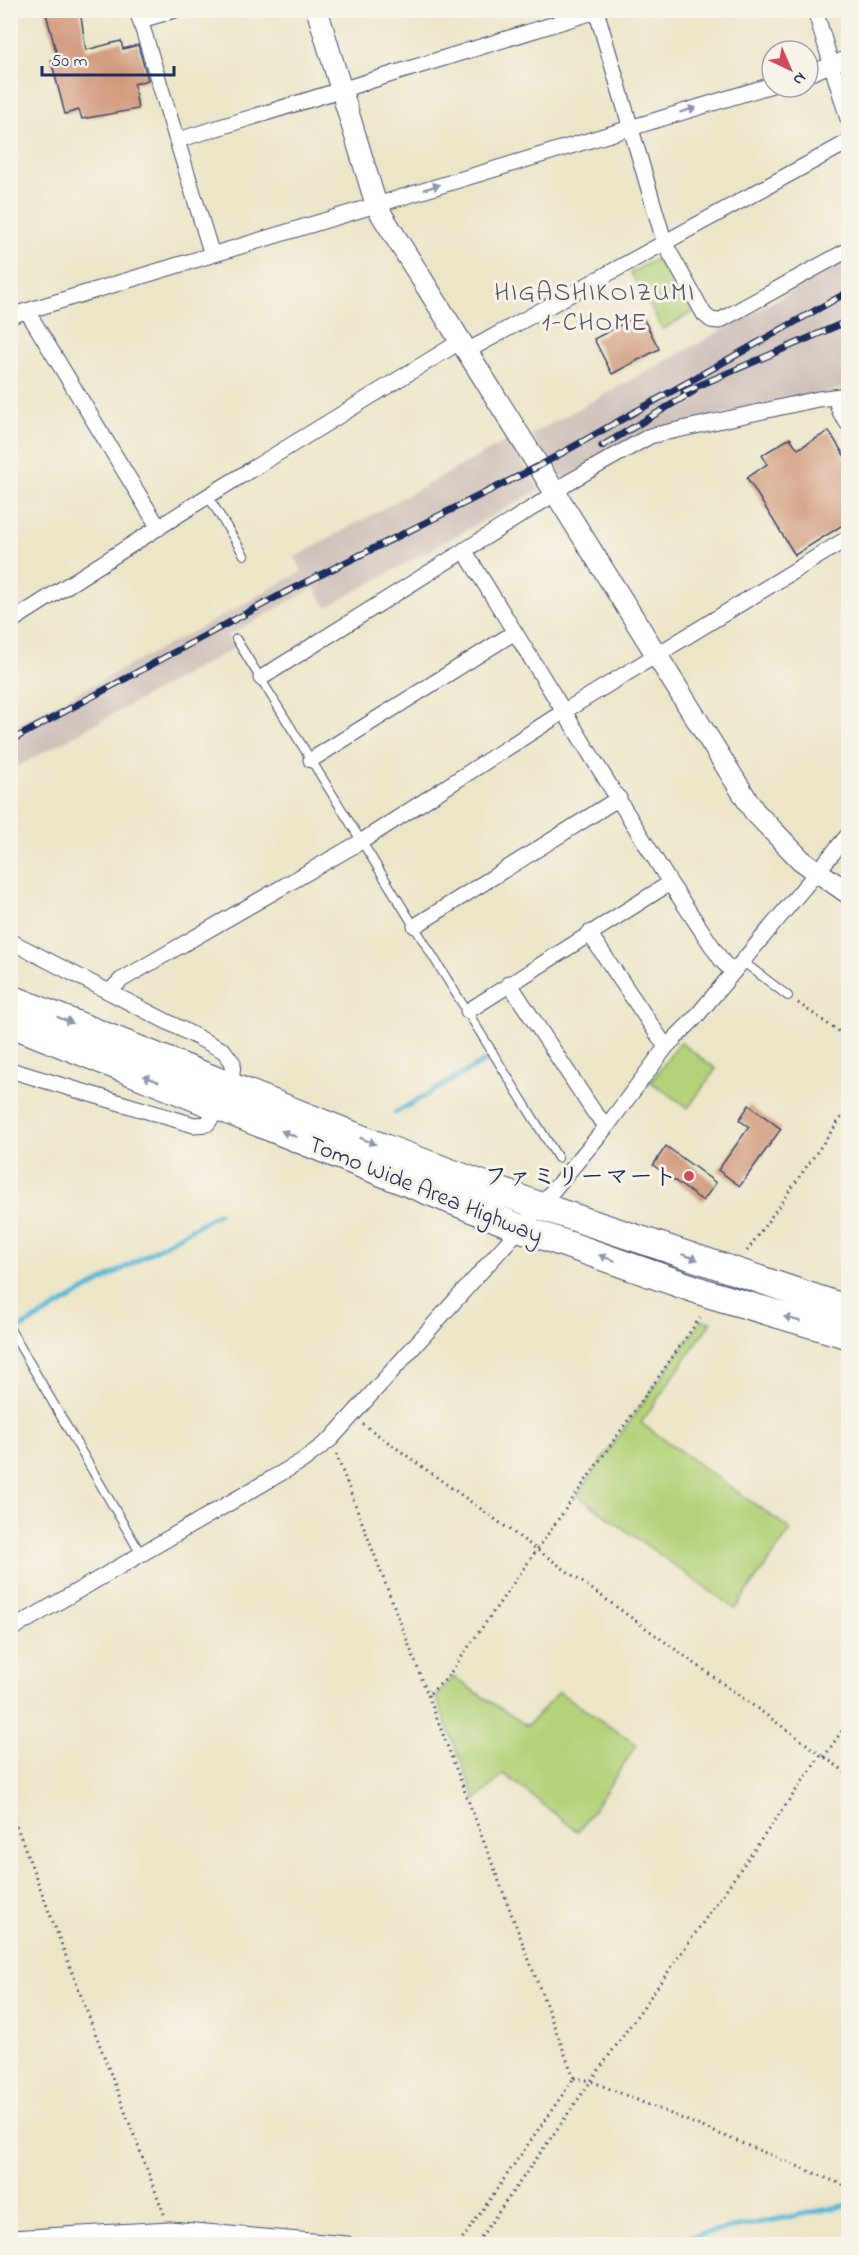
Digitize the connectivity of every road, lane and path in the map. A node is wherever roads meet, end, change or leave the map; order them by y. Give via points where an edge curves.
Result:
1 (175, 10) edge
2 (317, 10) edge
3 (815, 10) edge
4 (597, 11) edge
5 (139, 15) edge
6 (849, 58) edge
7 (832, 66) junction
8 (820, 70) edge
9 (341, 88) junction
10 (760, 89) edge
11 (849, 119) edge
12 (632, 127) junction
13 (178, 140) junction
14 (849, 142) edge
15 (376, 204) junction
16 (665, 244) junction
17 (849, 250) edge
18 (212, 255) junction
19 (27, 311) junction
20 (10, 316) edge
21 (464, 346) junction
22 (842, 396) edge
23 (849, 424) edge
24 (556, 493) junction
25 (208, 496) junction
26 (159, 528) junction
27 (849, 538) edge
28 (464, 550) junction
29 (244, 555) dead end
30 (10, 622) edge
31 (515, 633) junction
32 (236, 639) dead end
33 (657, 656) junction
34 (261, 678) junction
35 (563, 712) junction
36 (311, 760) junction
37 (619, 798) junction
38 (849, 835) edge
39 (362, 841) junction
40 (816, 873) junction
41 (670, 883) junction
42 (849, 893) edge
43 (415, 926) junction
44 (589, 933) junction
45 (10, 941) edge
46 (738, 967) junction
47 (509, 983) junction
48 (109, 992) junction
49 (788, 996) joint
50 (10, 998) edge
51 (468, 1011) junction
52 (10, 1023) edge
53 (849, 1038) edge
54 (666, 1047) junction
55 (10, 1070) edge
56 (226, 1095) junction
57 (849, 1108) edge
58 (607, 1126) junction
59 (558, 1158) dead end
60 (540, 1206) junction
61 (520, 1228) junction
62 (747, 1250) dead end
63 (849, 1309) edge
64 (702, 1314) dead end
65 (10, 1329) edge
66 (849, 1335) edge
67 (352, 1416) junction
68 (331, 1439) junction
69 (535, 1550) junction
70 (141, 1554) junction
71 (10, 1630) edge
72 (430, 1693) junction
73 (849, 1722) edge
74 (823, 1756) junction
75 (849, 1774) edge
76 (10, 1809) edge
77 (574, 2078) junction
78 (591, 2081) junction
79 (849, 2187) edge
80 (170, 2229) junction
81 (481, 2237) dead end
82 (10, 2238) edge
83 (347, 2244) edge
84 (459, 2244) edge

1 - 5 street
2 - 9 street
3 - 7 street
4 - 9 street
4 - 12 street
5 - 13 street
6 - 7 street
7 - 8 street
7 - 11 street
9 - 13 street
9 - 15 street
12 -> 10 street
15 -> 12 street
12 - 16 street
13 - 18 street
14 - 16 street
15 - 18 street
15 - 21 street
16 - 17 street via 704,314 719,321
16 - 21 street
18 - 19 street
19 - 20 street
19 - 26 street
21 - 24 street
21 - 25 street
22 - 23 street via 840,412
22 - 24 street via 650,436
24 - 28 street
24 - 33 street
25 - 26 street
25 - 29 lane
26 - 30 street
27 - 33 street
28 - 31 street
28 - 34 street
31 - 35 street
31 - 36 street
32 - 34 lane
33 - 35 street
33 - 40 street via 754,811
34 - 36 lane
35 - 37 street
35 - 39 street
36 - 39 lane
37 - 41 street
37 - 43 street
38 - 40 street
39 - 43 lane
39 - 48 street via 121,980
40 - 42 street
40 - 46 street
41 - 44 street
41 - 46 street via 722,961
43 - 51 lane
44 - 47 street
44 - 54 street
45 - 48 street
46 - 49 lane
46 - 54 street
47 - 51 street
47 - 58 street
48 - 56 street via 224,1051 233,1063
49 - 53 path
50 -> 56 highway, Tomo Wide Area Highway
51 - 59 lane
56 -> 52 highway, Tomo Wide Area Highway
54 - 58 street
55 - 56 street via 194,1125 207,1124
56 -> 60 highway, Tomo Wide Area Highway via 386,1148
61 -> 56 highway, Tomo Wide Area Highway
57 - 62 path
58 - 60 street
60 - 61 street
60 -> 63 highway, Tomo Wide Area Highway
66 -> 61 highway, Tomo Wide Area Highway via 709,1294
61 - 67 street
64 - 69 path
65 - 70 lane
67 - 68 street
67 - 69 path
68 - 70 street via 302,1461
68 - 72 path
69 - 72 path via 446,1679
69 - 74 path
70 - 71 street
72 - 77 path
73 - 74 path
74 - 75 path
74 - 78 path
76 - 80 path
77 - 78 path
77 - 84 path
78 - 79 path
78 - 81 path
80 - 82 street
80 - 83 street

